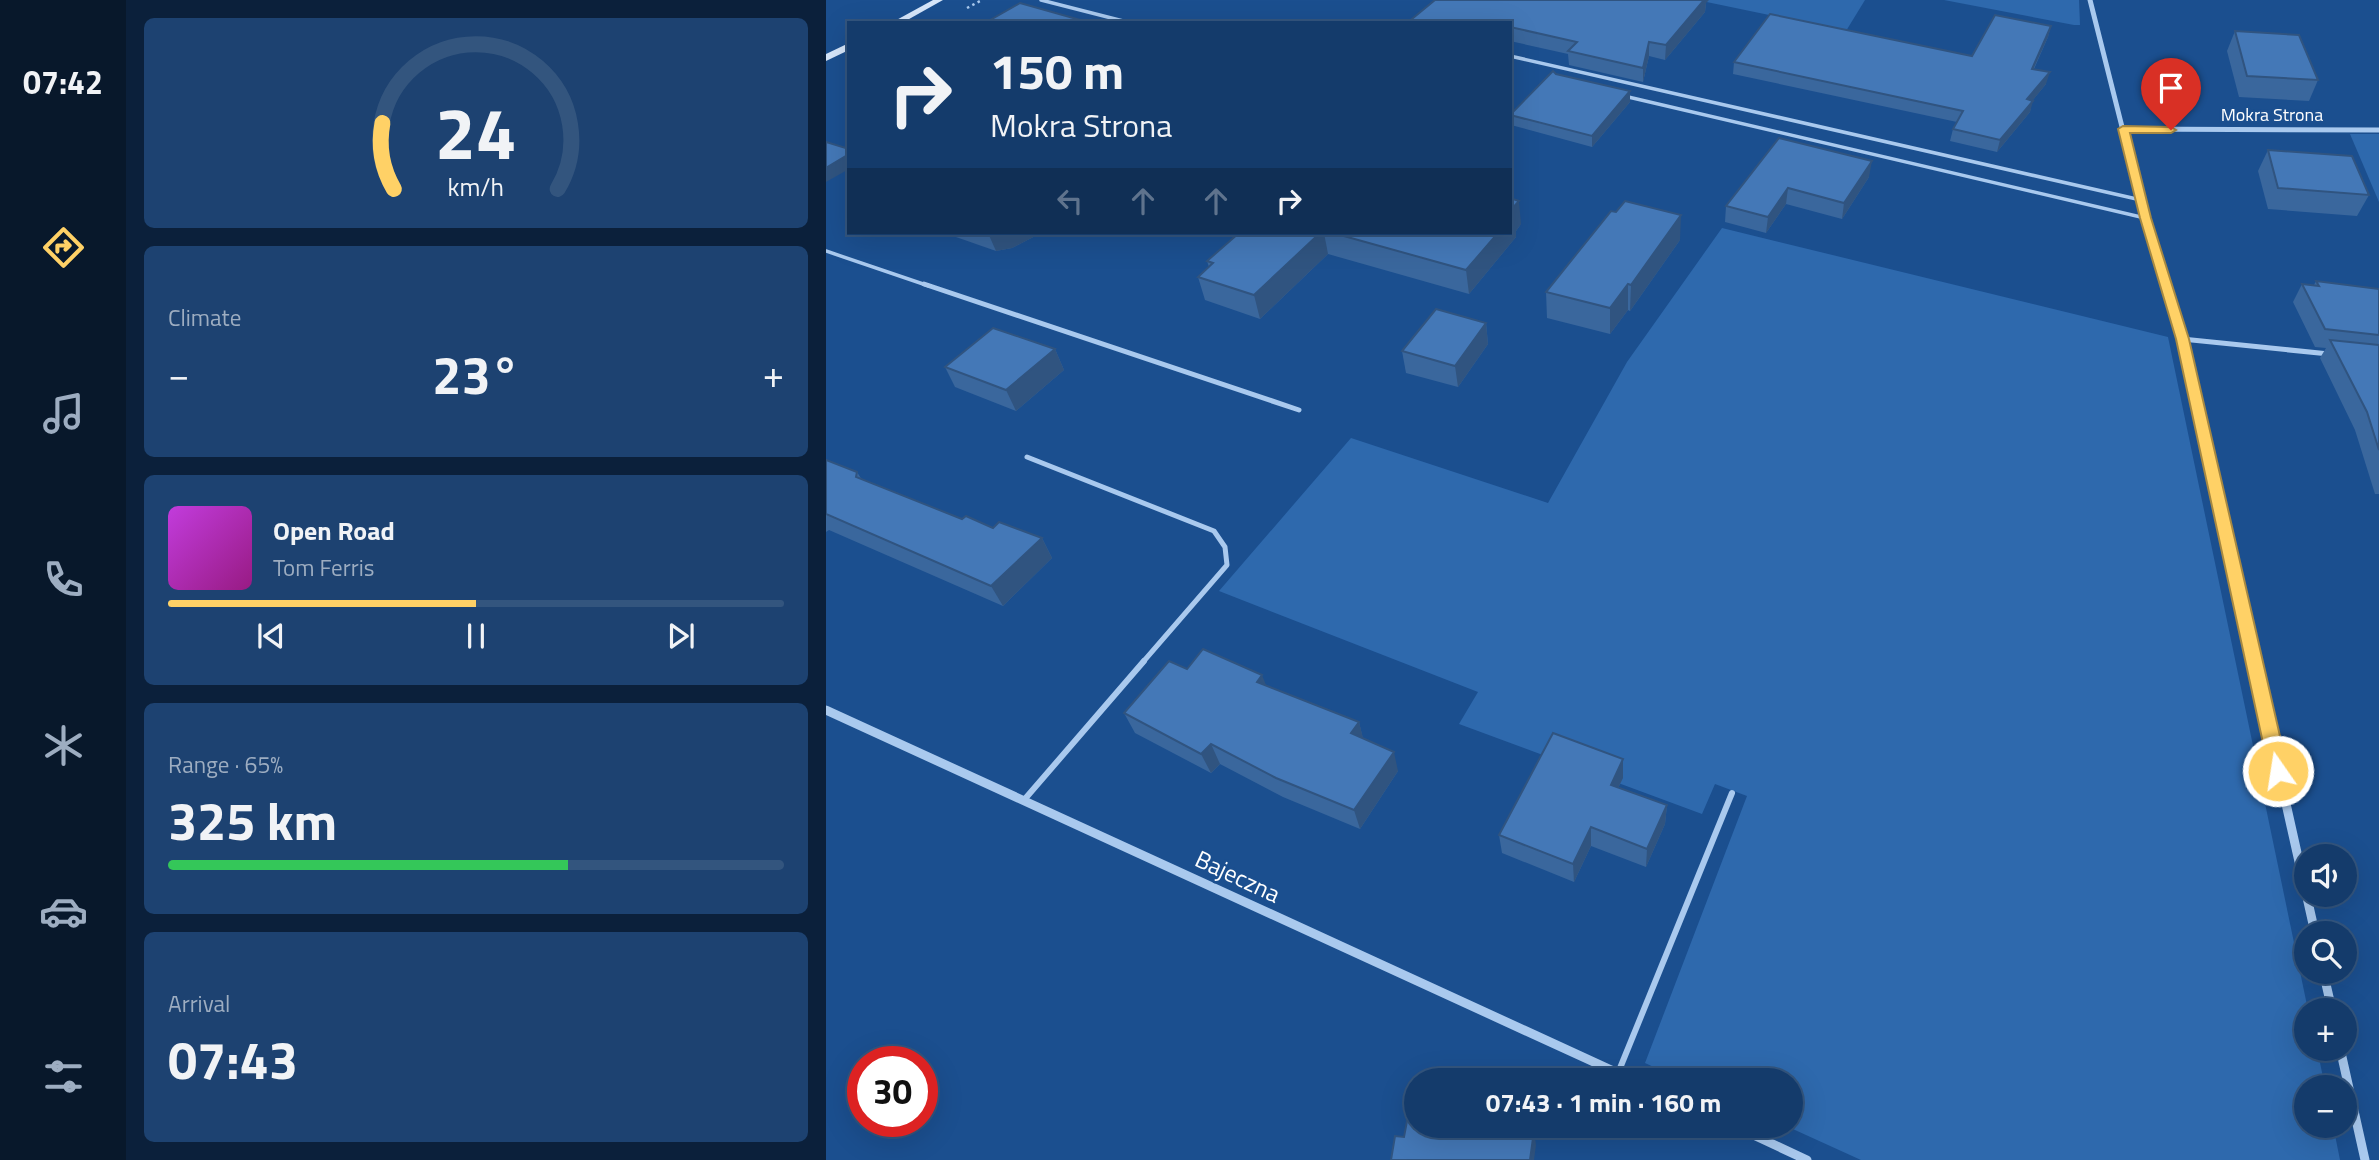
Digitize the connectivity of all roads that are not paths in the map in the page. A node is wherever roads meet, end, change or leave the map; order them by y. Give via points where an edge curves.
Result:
1 (939, 0) edge
2 (1041, 0) edge
3 (2090, 0) edge
4 (899, 21) edge
5 (1123, 21) edge
6 (847, 47) edge
7 (1512, 56) edge
8 (826, 58) edge
9 (1624, 96) edge
10 (2123, 129) junction
11 (2379, 130) edge
12 (2141, 200) junction
13 (2146, 218) junction
14 (826, 251) edge
15 (2182, 339) junction
16 (2340, 355) edge
17 (1298, 410) dead end
18 (1027, 457) dead end
19 (826, 710) edge
20 (1732, 793) dead end
21 (1024, 800) junction
22 (2312, 921) edge
23 (2343, 1061) edge
24 (1607, 1068) edge
25 (1620, 1068) edge
26 (1760, 1138) edge
27 (1807, 1160) edge
28 (2365, 1160) edge

1 - 4 main road
2 - 5 lane
3 - 10 street
6 - 8 main road
7 - 12 lane
9 - 13 lane
10 - 11 street, Mokra Strona
10 - 12 street
12 - 13 street
13 - 15 street
14 - 17 lane
15 - 16 lane
15 - 22 street
18 - 21 lane via 1214,531 1225,547 1227,565
19 - 21 street, Bajeczna
20 - 25 lane
21 - 24 street, Bajeczna
23 - 28 street
26 - 27 street

